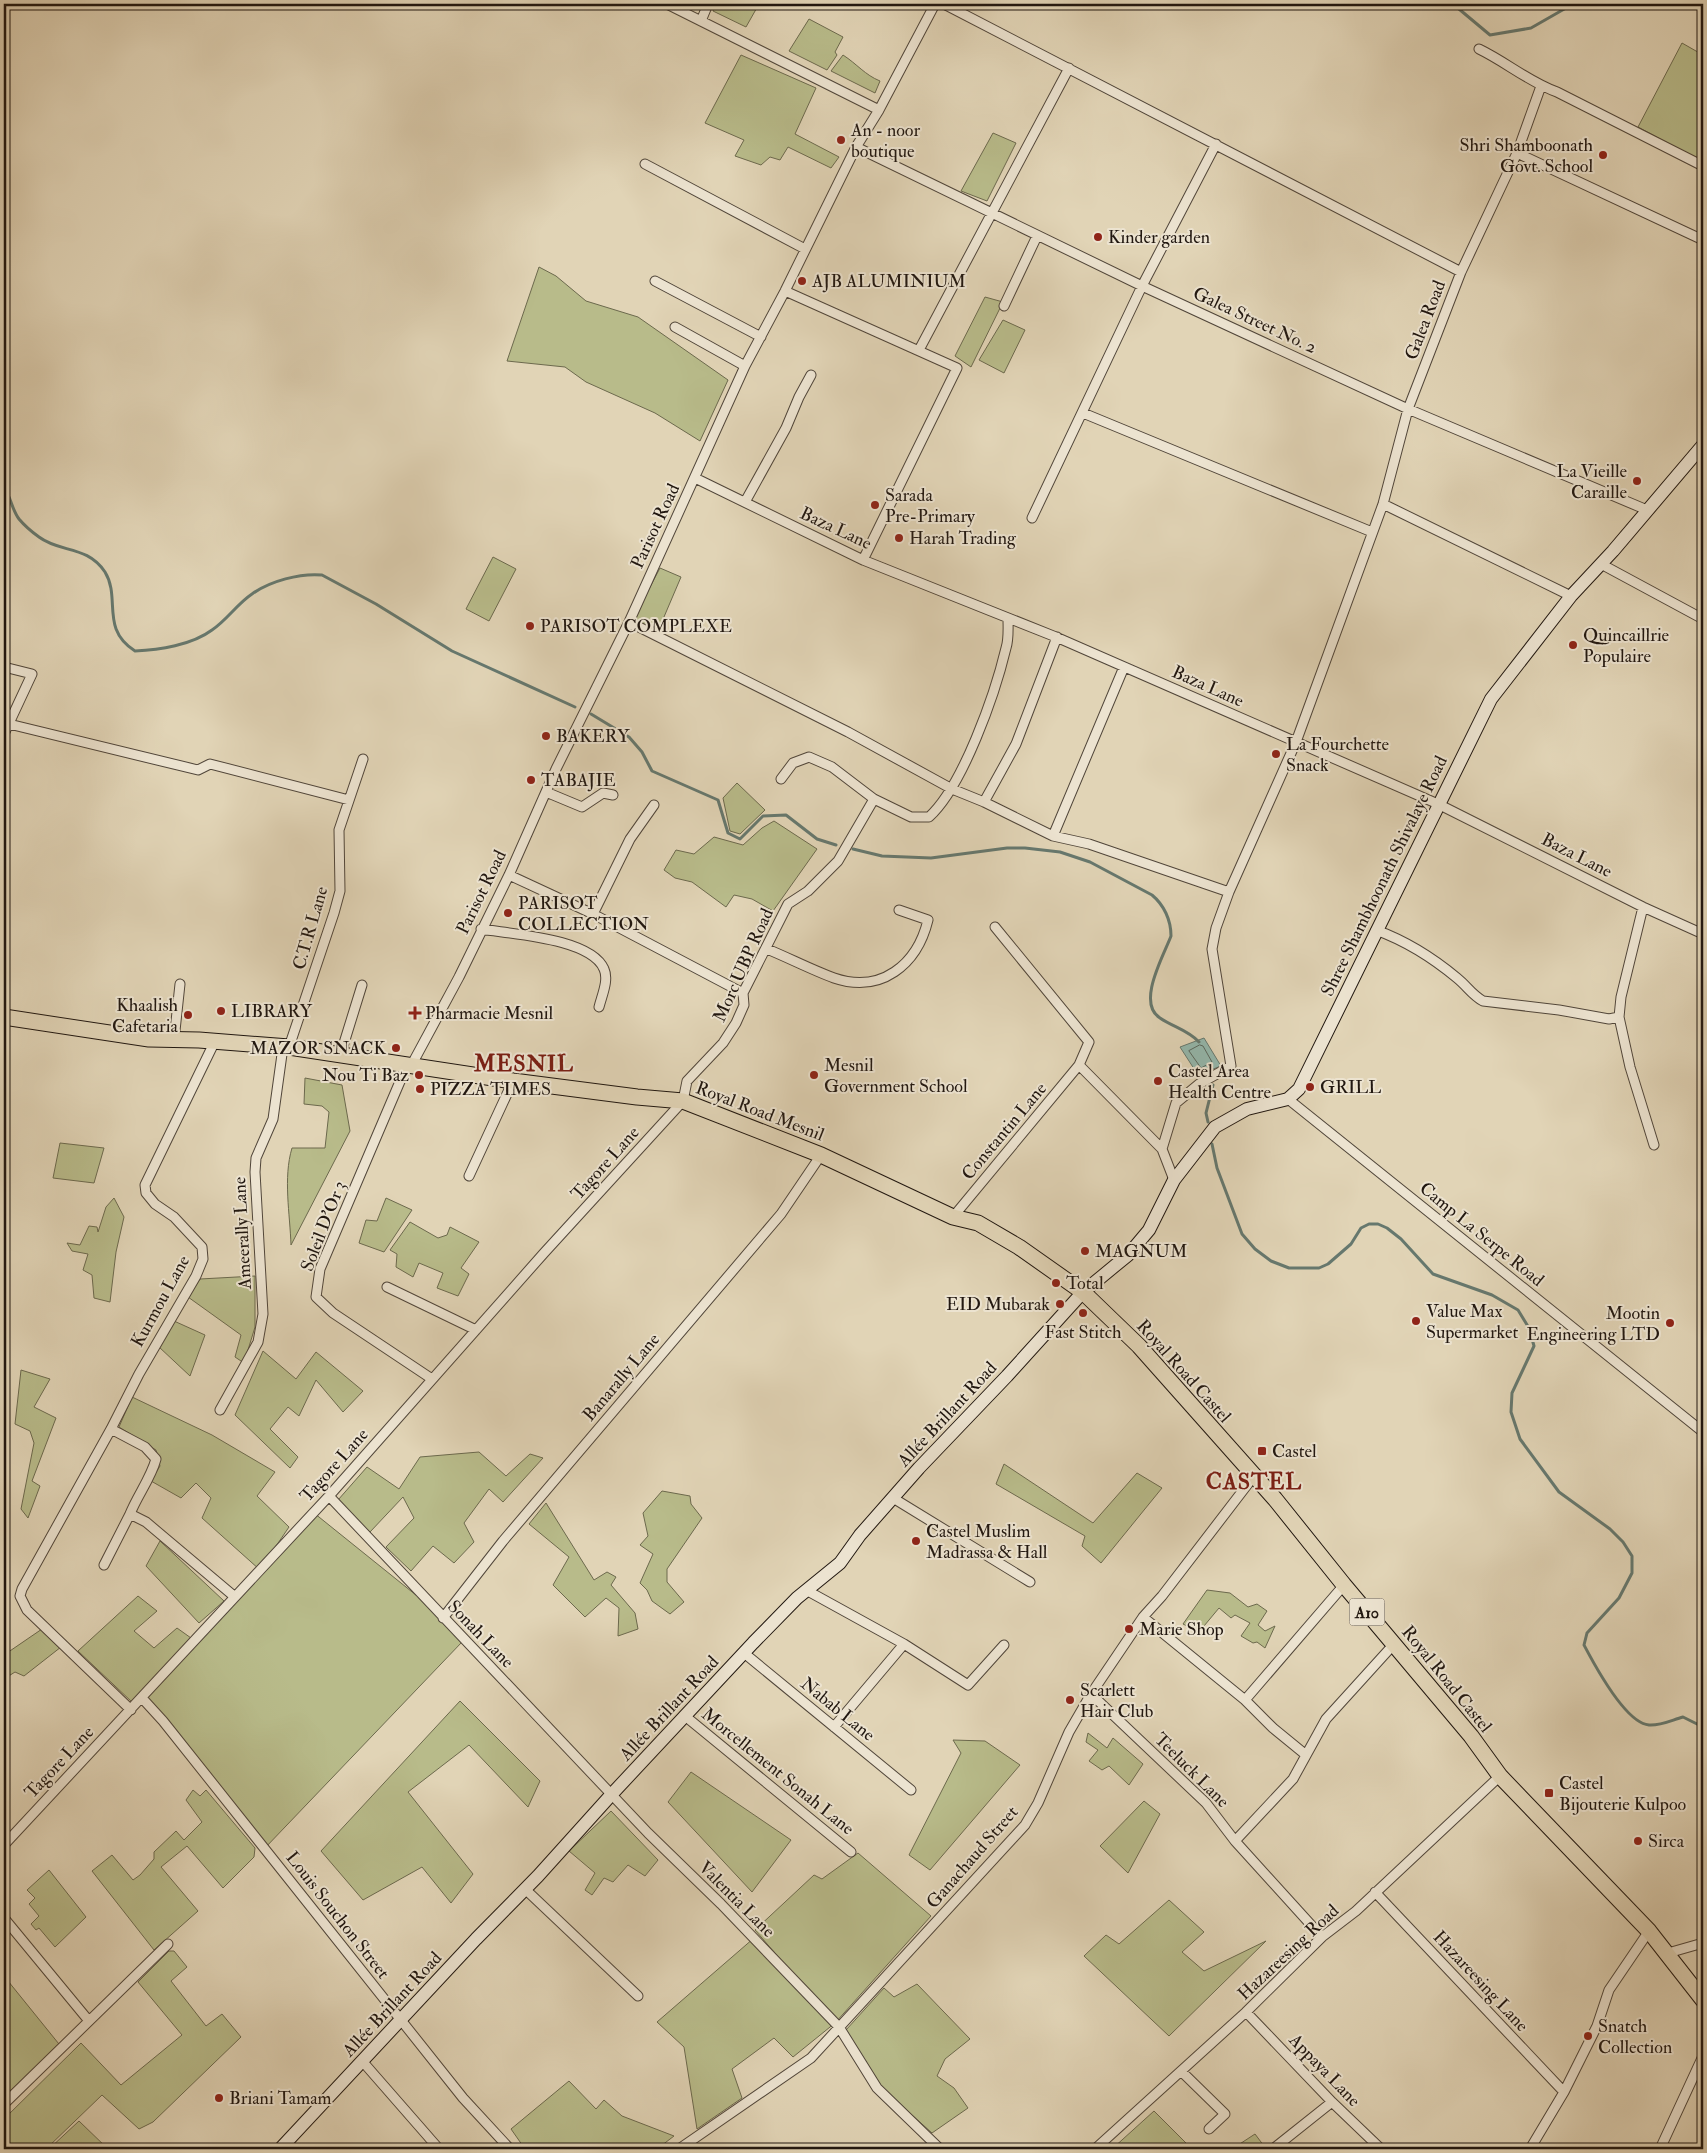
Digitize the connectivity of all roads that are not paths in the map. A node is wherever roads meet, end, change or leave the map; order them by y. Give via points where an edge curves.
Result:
1 (667, 4) edge
2 (708, 4) edge
3 (935, 4) edge
4 (944, 4) edge
5 (701, 21) junction
6 (1478, 49) dead end
7 (1069, 68) junction
8 (1541, 86) junction
9 (879, 110) junction
10 (1216, 144) junction
11 (856, 147) junction
12 (1517, 152) junction
13 (645, 164) dead end
14 (1703, 166) edge
15 (993, 214) junction
16 (1037, 236) junction
17 (1703, 240) edge
18 (805, 249) junction
19 (1461, 272) junction
20 (655, 282) dead end
21 (1142, 286) junction
22 (785, 291) junction
23 (1004, 306) dead end
24 (675, 327) dead end
25 (761, 337) junction
26 (919, 350) junction
27 (745, 366) junction
28 (812, 375) dead end
29 (1408, 409) junction
30 (1083, 413) junction
31 (1703, 444) edge
32 (695, 478) junction
33 (745, 502) junction
34 (1383, 504) junction
35 (1647, 510) junction
36 (1032, 518) dead end
37 (1372, 532) junction
38 (863, 560) junction
39 (1601, 564) junction
40 (1571, 596) junction
41 (1008, 618) junction
42 (1703, 619) edge
43 (629, 622) junction
44 (1057, 637) junction
45 (4, 666) edge
46 (1124, 667) junction
47 (9, 724) junction
48 (4, 734) edge
49 (1296, 742) junction
50 (363, 759) dead end
51 (781, 779) dead end
52 (952, 789) junction
53 (546, 792) junction
54 (613, 796) dead end
55 (874, 798) junction
56 (349, 800) junction
57 (984, 802) junction
58 (1438, 804) junction
59 (654, 806) dead end
60 (1053, 836) junction
61 (509, 875) junction
62 (1229, 892) junction
63 (1643, 907) junction
64 (899, 910) dead end
65 (592, 914) junction
66 (995, 927) dead end
67 (481, 929) junction
68 (1376, 930) junction
69 (1703, 934) edge
70 (767, 949) junction
71 (180, 984) dead end
72 (362, 985) dead end
73 (743, 993) junction
74 (599, 1007) dead end
75 (4, 1017) edge
76 (1619, 1017) junction
77 (174, 1040) junction
78 (215, 1041) junction
79 (286, 1047) junction
80 (340, 1056) junction
81 (1080, 1064) junction
82 (409, 1066) junction
83 (513, 1081) junction
84 (1288, 1099) junction
85 (683, 1101) junction
86 (1654, 1145) dead end
87 (1162, 1149) junction
88 (821, 1155) junction
89 (469, 1176) dead end
90 (1174, 1180) junction
91 (953, 1217) junction
92 (387, 1287) dead end
93 (1084, 1292) junction
94 (476, 1330) junction
95 (432, 1379) junction
96 (220, 1410) dead end
97 (111, 1429) junction
98 (1703, 1432) edge
99 (1254, 1476) junction
100 (329, 1496) junction
101 (893, 1498) junction
102 (130, 1514) junction
103 (104, 1565) dead end
104 (1030, 1582) dead end
105 (1344, 1585) junction
106 (806, 1590) junction
107 (235, 1597) junction
108 (1143, 1617) junction
109 (443, 1618) junction
110 (904, 1644) junction
111 (1004, 1644) dead end
112 (1394, 1644) junction
113 (744, 1653) junction
114 (1091, 1694) junction
115 (142, 1698) junction
116 (1245, 1700) junction
117 (131, 1710) junction
118 (685, 1716) junction
119 (834, 1728) junction
120 (1306, 1755) junction
121 (1500, 1776) junction
122 (911, 1790) dead end
123 (613, 1796) junction
124 (5, 1841) edge
125 (1235, 1841) junction
126 (851, 1852) dead end
127 (525, 1889) junction
128 (1375, 1892) junction
129 (4, 1918) edge
130 (1650, 1931) junction
131 (1322, 1937) junction
132 (1703, 1943) edge
133 (168, 1944) dead end
134 (1668, 1953) junction
135 (638, 1996) dead end
136 (1703, 2000) edge
137 (1246, 2012) junction
138 (89, 2021) junction
139 (401, 2021) junction
140 (839, 2027) junction
141 (1703, 2056) edge
142 (363, 2062) junction
143 (1181, 2071) junction
144 (1564, 2092) junction
145 (1332, 2102) junction
146 (4, 2104) edge
147 (1209, 2129) dead end
148 (1533, 2147) edge
149 (280, 2149) edge
150 (439, 2149) edge
151 (510, 2149) edge
152 (680, 2149) edge
153 (940, 2149) edge
154 (1095, 2149) edge
155 (1273, 2149) edge
156 (1381, 2149) edge
157 (1660, 2149) edge

1 - 5 street
2 - 5 street
3 - 9 street, Parisot Road
4 - 7 street
5 - 9 street
6 - 8 street
7 - 10 street
7 - 15 street
8 - 12 street, Galea Road
8 - 14 street
9 - 11 street, Parisot Road
10 - 19 street
10 - 21 street
11 - 15 street, Galea Street No. 2
11 - 18 street, Parisot Road
12 - 17 street
12 - 19 street, Galea Road
13 - 18 street
15 - 16 street, Galea Street No. 2
15 - 26 street
16 - 21 street, Galea Street No. 2
16 - 23 street
18 - 22 street, Parisot Road
19 - 29 street, Galea Road
20 - 25 street
21 - 29 street, Galea Street No. 2
21 - 30 street
22 - 25 street, Parisot Road
22 - 26 street
24 - 27 street
25 - 27 street, Parisot Road
26 - 38 street via 956,368
27 - 32 street, Parisot Road
28 - 33 street
29 - 34 street, Galea Road
29 - 35 street, Galea Street No. 2
30 - 36 street
30 - 37 street
31 - 35 main road, Shree Shambhoonath Shivalaye Road
32 - 33 street, Baza Lane
32 - 43 street, Parisot Road
33 - 38 street, Baza Lane
34 - 37 street, Galea Road
34 - 40 street
35 - 39 main road, Shree Shambhoonath Shivalaye Road
37 - 49 street, Galea Road
38 - 41 street, Baza Lane
39 - 40 main road, Shree Shambhoonath Shivalaye Road
39 - 42 street
40 - 58 main road, Shree Shambhoonath Shivalaye Road via 1491,699
41 - 44 street, Baza Lane
41 - 52 street via 1007,646 996,682
43 - 52 street via 848,732
43 - 53 street, Parisot Road
44 - 46 street, Baza Lane
44 - 57 street via 1016,744
45 - 47 street via 32,674
46 - 49 street, Baza Lane
46 - 60 street
47 - 48 street
47 - 56 street via 198,770 210,764
49 - 58 street, Baza Lane
49 - 62 street, Galea Road
50 - 56 street, C.T.R Lane
51 - 55 street via 793,764 809,757 832,767
52 - 55 street via 930,817 911,817
52 - 57 street
53 - 54 street via 582,807 602,792
53 - 61 street, Parisot Road
55 - 70 street, Morc UBP Road via 838,861 788,904
56 - 79 street, C.T.R Lane via 338,830 340,891
57 - 60 street
58 - 63 street, Baza Lane
58 - 68 main road, Shree Shambhoonath Shivalaye Road
59 - 65 street via 630,839
60 - 62 street via 1088,844
61 - 65 street
61 - 67 street, Parisot Road
62 - 87 street, Galea Road via 1212,950 1230,1068 1198,1084 1176,1103
63 - 69 street, Baza Lane
63 - 76 street
64 - 70 street via 928,920 925,934 910,961 889,977 860,982 836,978
65 - 73 street
66 - 81 street, Constantin Lane via 1089,1042
67 - 74 street via 564,943 595,957 606,976
67 - 82 street, Parisot Road via 459,977
68 - 76 street via 1422,952 1483,1001 1609,1019
68 - 84 main road, Shree Shambhoonath Shivalaye Road via 1305,1081
70 - 73 street, Morc UBP Road
71 - 77 street
72 - 80 street
73 - 85 street, Morc UBP Road via 744,1005 736,1023 723,1043 687,1081
75 - 77 main road, Royal Road Mesnil / A10
76 - 86 street via 1630,1067
77 - 78 main road, Royal Road Mesnil / A10
78 - 79 main road, Royal Road Mesnil / A10
78 - 97 street, Kurmou Lane via 145,1185 155,1204 174,1217 202,1247 203,1259
79 - 80 main road, Royal Road Mesnil / A10
79 - 96 street, Ameerally Lane via 273,1119 256,1158 263,1314 258,1342
80 - 82 main road, Royal Road Mesnil / A10
81 - 87 street
81 - 91 street, Constantin Lane
82 - 83 main road, Royal Road Mesnil / A10
82 - 95 street, Soleil D'Or 3 via 320,1269 316,1297 333,1313
83 - 85 main road, Royal Road Mesnil / A10
83 - 89 street
84 - 90 main road via 1247,1108 1215,1127
84 - 98 street, Camp La Serpe Road
85 - 88 main road, Royal Road Mesnil / A10
85 - 94 street, Tagore Lane
87 - 90 street
88 - 91 main road, Royal Road Mesnil / A10
88 - 109 street, Banarally Lane via 781,1214 503,1541
90 - 93 main road via 1149,1230 1128,1255
91 - 93 main road, Royal Road Mesnil / A10 via 978,1223
92 - 94 street
93 - 99 main road, Royal Road Castel / A10 via 1139,1346
93 - 101 main road, Allée Brillant Road
94 - 95 street, Tagore Lane
95 - 100 street, Tagore Lane
97 - 102 street via 145,1447 156,1460
97 - 117 street, Kurmou Lane via 20,1596 28,1610
99 - 105 main road, Royal Road Castel / A10
99 - 108 street, Ganachaud Street
100 - 107 street, Tagore Lane
100 - 109 street, Sonah Lane
101 - 104 street
101 - 106 main road, Allée Brillant Road via 840,1563
102 - 103 street
102 - 107 street via 146,1522
105 - 112 main road, Royal Road Castel / A10
105 - 116 street
106 - 110 street
106 - 113 main road, Allée Brillant Road
107 - 115 street, Tagore Lane
108 - 114 street, Ganachaud Street
108 - 116 street
109 - 123 street, Sonah Lane
110 - 111 street via 968,1684
110 - 119 street
112 - 120 street via 1326,1719
112 - 121 main road, Royal Road Castel / A10
113 - 118 main road, Allée Brillant Road
113 - 119 street, Nabab Lane
114 - 125 street, Teeluck Lane via 1206,1803
114 - 140 street, Ganachaud Street via 1069,1732 1025,1825
115 - 117 street, Tagore Lane
115 - 139 street, Louis Souchon Street
116 - 120 street
117 - 124 street, Tagore Lane
118 - 123 main road, Allée Brillant Road
118 - 126 street, Morcellement Sonah Lane
119 - 122 street, Nabab Lane
120 - 125 street via 1293,1778
121 - 128 street, Hazareesing Road
121 - 130 main road, Royal Road Castel / A10
123 - 127 main road, Allée Brillant Road
123 - 140 street, Valentia Lane
125 - 131 street, Teeluck Lane
127 - 135 street
127 - 139 main road, Allée Brillant Road
128 - 131 street, Hazareesing Road
128 - 144 street, Hazareesing Lane
129 - 138 street
130 - 134 main road, Royal Road Castel / A10
130 - 144 street via 1609,1990 1597,2026
131 - 137 street, Hazareesing Road
132 - 134 street
133 - 138 street
134 - 136 main road, Royal Road Castel / A10
137 - 143 street, Hazareesing Road
137 - 145 street, Appaya Lane
138 - 146 street
139 - 142 main road, Allée Brillant Road
139 - 151 street, Louis Souchon Street via 463,2098
140 - 152 street, Ganachaud Street via 811,2058
140 - 153 street, Valentia Lane via 877,2088
141 - 157 street
142 - 149 main road, Allée Brillant Road
142 - 150 street
143 - 147 street via 1225,2114
143 - 154 street, Hazareesing Road
144 - 148 street
145 - 155 street
145 - 156 street, Appaya Lane

